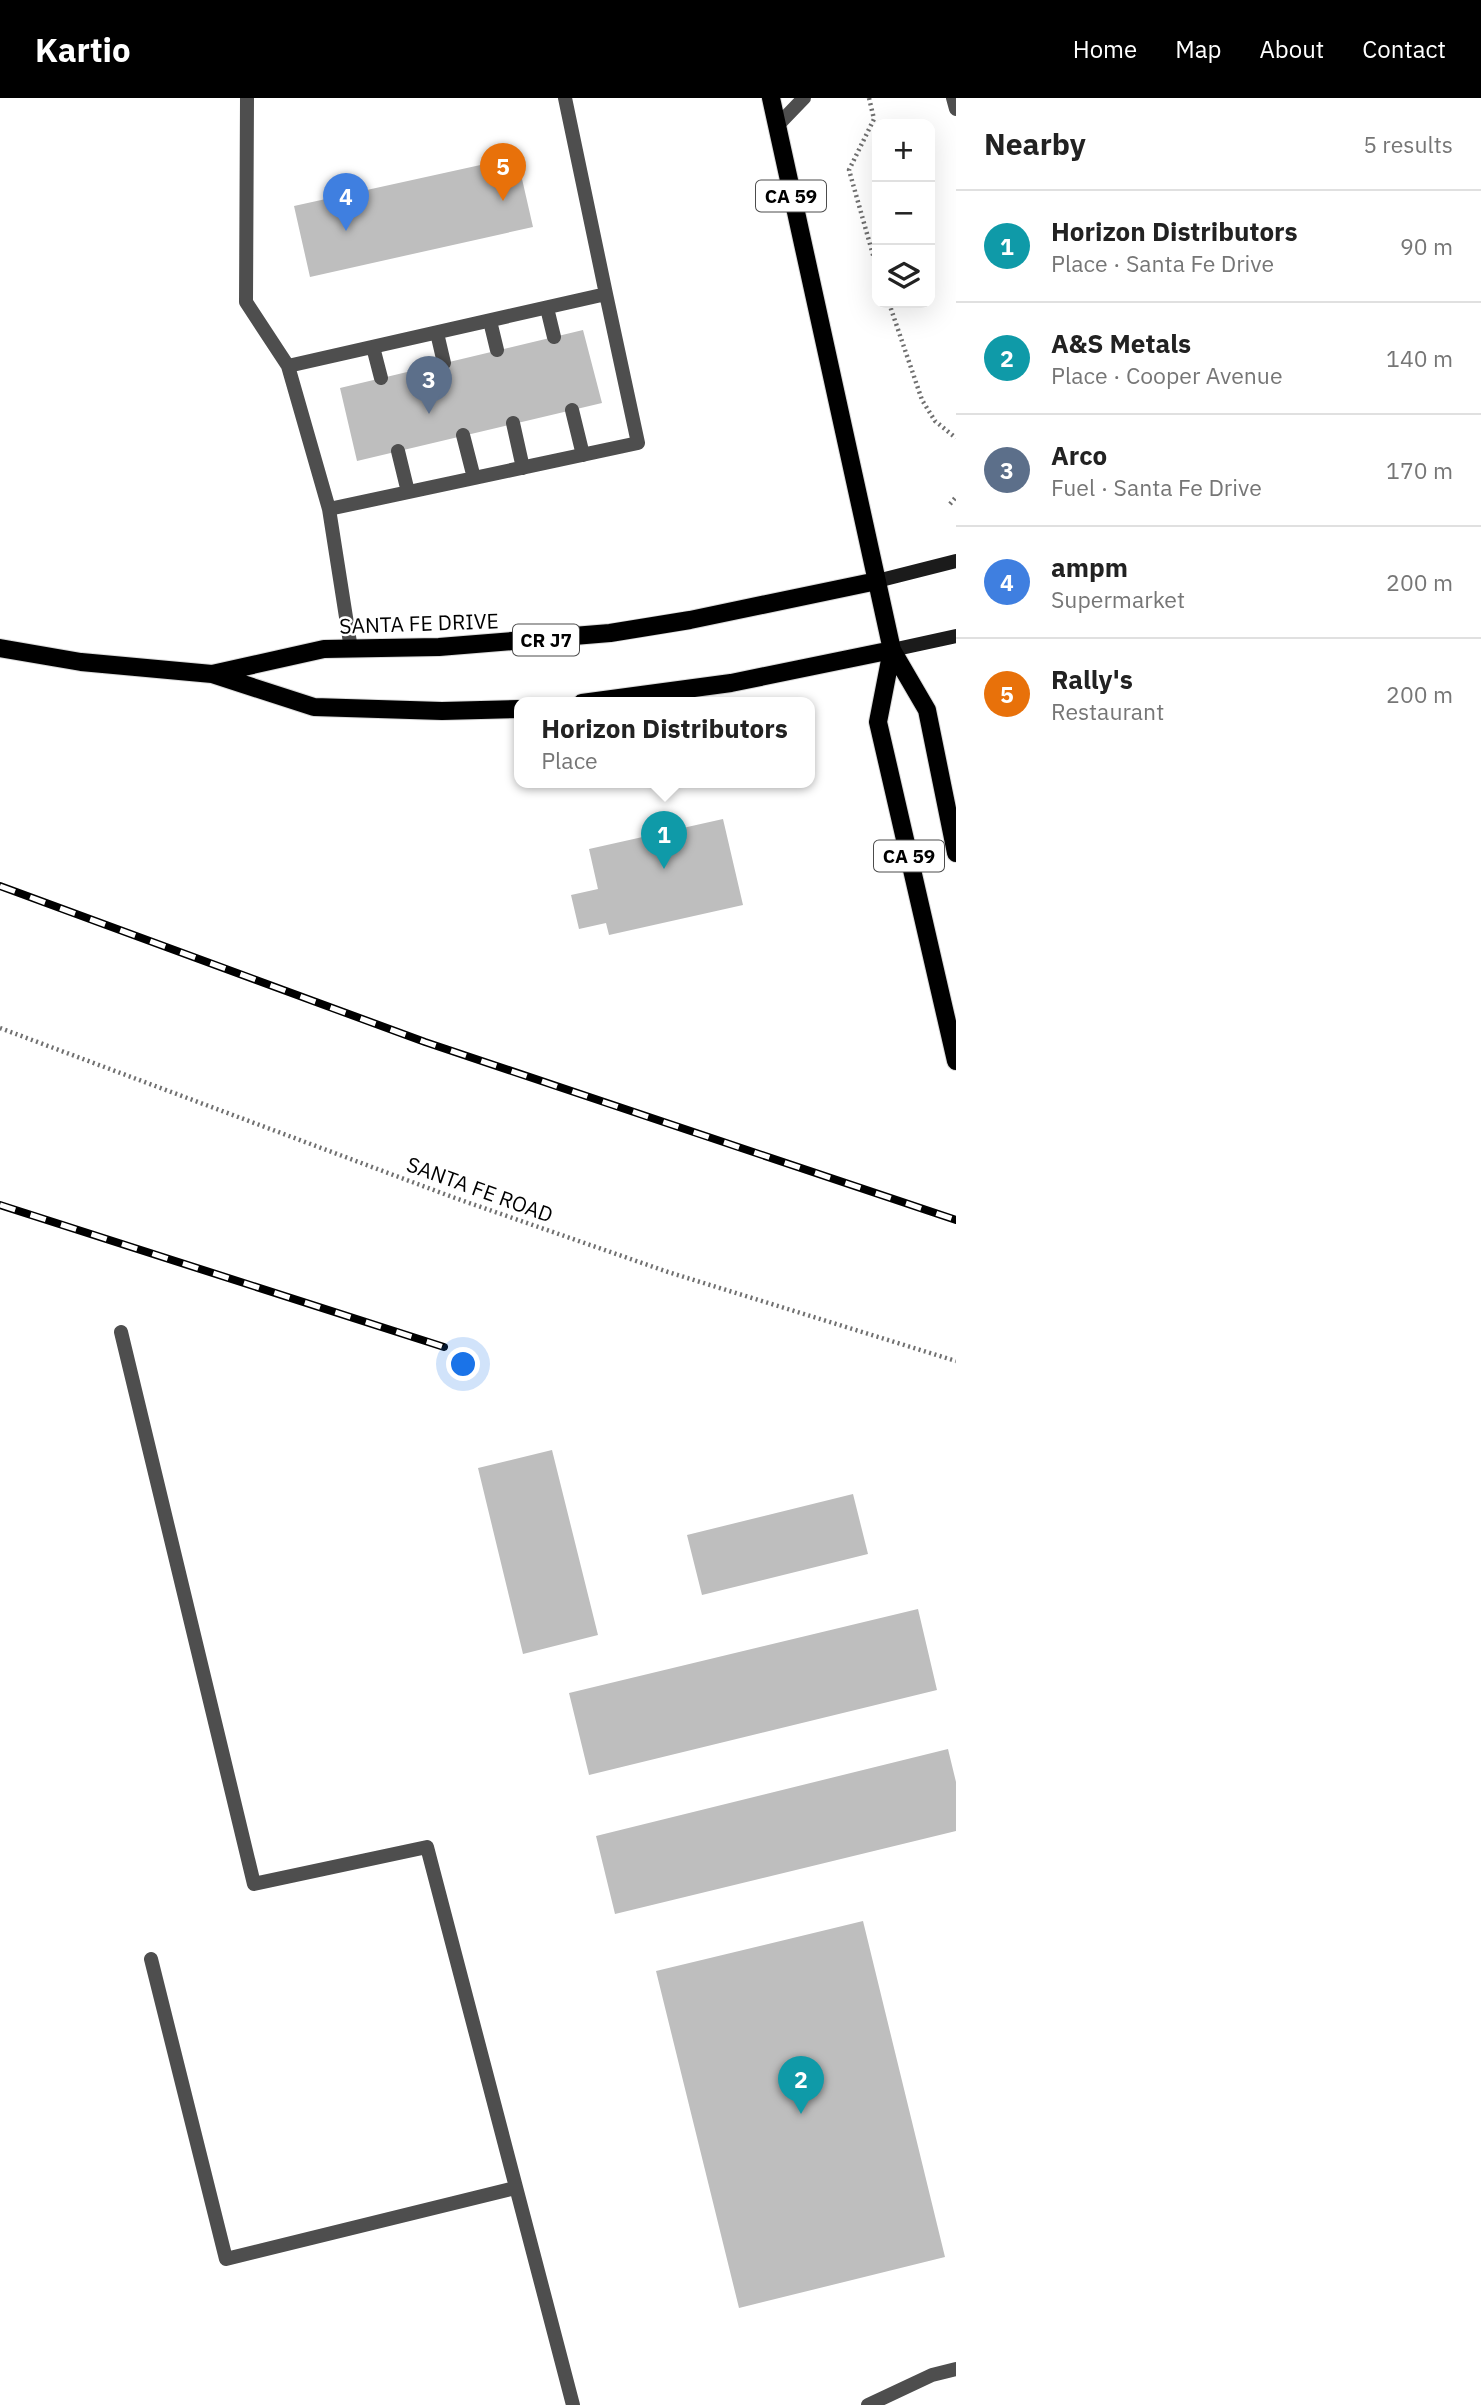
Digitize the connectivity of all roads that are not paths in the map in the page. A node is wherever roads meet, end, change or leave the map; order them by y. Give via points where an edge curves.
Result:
1 (247, 98) edge
2 (565, 98) edge
3 (804, 98) edge
4 (953, 98) edge
5 (768, 99) edge
6 (956, 109) edge
7 (777, 126) junction
8 (606, 294) junction
9 (547, 308) junction
10 (490, 321) junction
11 (437, 333) junction
12 (554, 337) dead end
13 (373, 347) junction
14 (497, 350) dead end
15 (444, 363) dead end
16 (288, 366) junction
17 (381, 378) dead end
18 (572, 410) dead end
19 (513, 424) dead end
20 (463, 435) dead end
21 (398, 451) dead end
22 (583, 455) junction
23 (523, 468) junction
24 (474, 478) junction
25 (408, 492) junction
26 (328, 509) junction
27 (956, 561) edge
28 (877, 581) junction
29 (956, 636) edge
30 (0, 648) edge
31 (351, 649) junction
32 (892, 650) junction
33 (212, 674) junction
34 (627, 697) edge
35 (514, 709) edge
36 (956, 853) edge
37 (956, 1061) edge
38 (121, 1332) dead end
39 (151, 1959) dead end
40 (515, 2188) junction
41 (956, 2369) edge
42 (573, 2405) edge
43 (868, 2405) edge

1 - 16 street via 246,302
2 - 8 street
3 - 7 street
4 - 6 street
5 - 7 main road, CA 59
7 - 28 main road, CA 59
8 - 9 street
8 - 22 street via 638,443
9 - 10 street
9 - 12 street
10 - 11 street
10 - 14 street
11 - 13 street
11 - 15 street
13 - 16 street
13 - 17 street
16 - 26 street
18 - 22 street
19 - 23 street
20 - 24 street
21 - 25 street
22 - 23 street
23 - 24 street
24 - 25 street
25 - 26 street
26 - 31 street
27 - 28 main road
28 - 31 main road, SANTA FE DRIVE / CR J7 via 610,633
28 - 32 main road, CA 59
29 - 32 main road
30 - 33 main road, SANTA FE DRIVE / CR J7 via 81,662
31 - 33 main road, SANTA FE DRIVE / CR J7 via 324,649
32 - 34 main road via 731,683
32 - 36 main road, CA 59 via 926,710
32 - 37 main road, CA 59 via 878,722
33 - 35 main road, SANTA FE DRIVE / CR J7 via 314,707
38 - 40 street via 254,1884 427,1847
39 - 40 street via 226,2259
40 - 42 street
41 - 43 street via 932,2375

